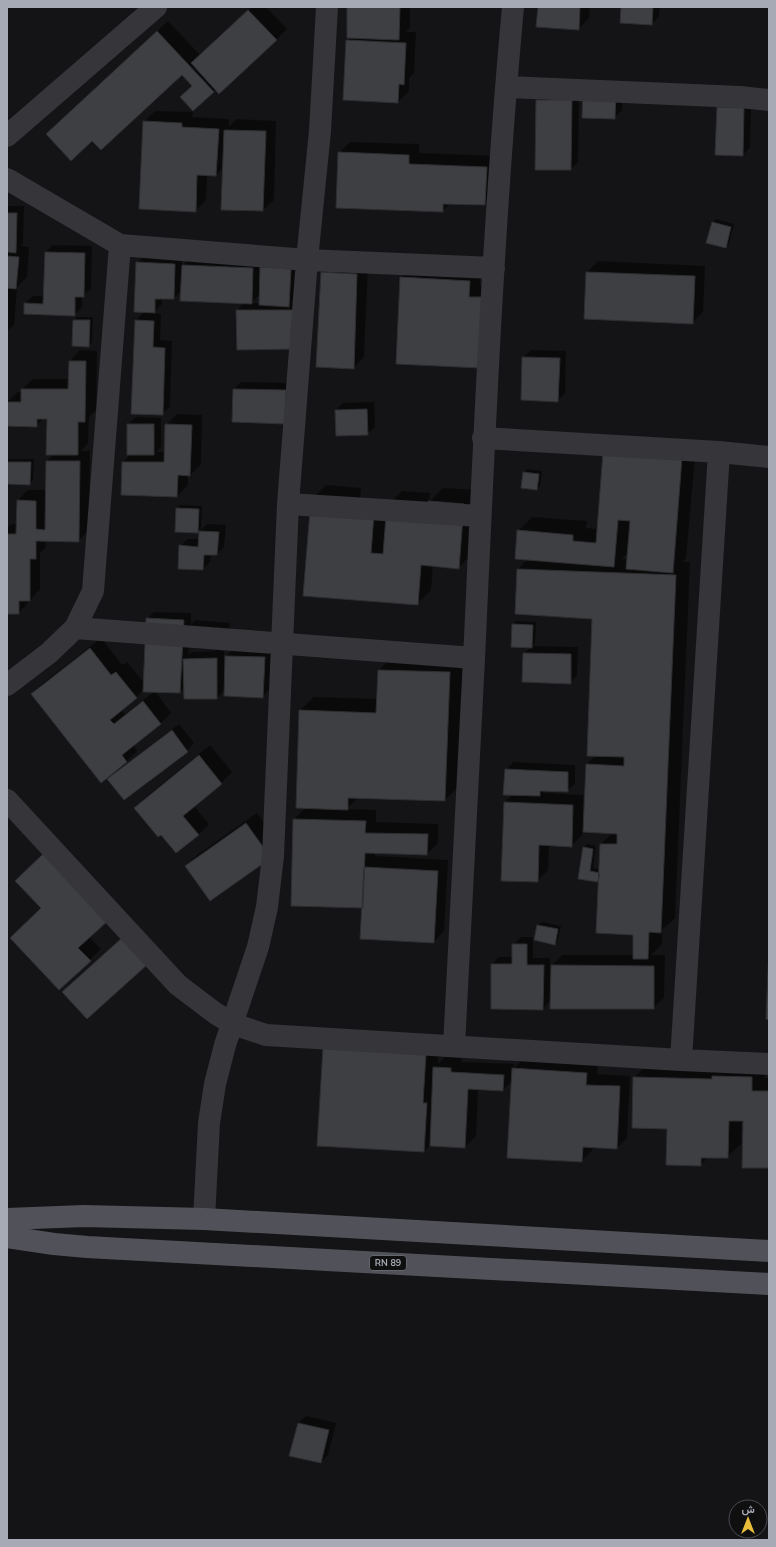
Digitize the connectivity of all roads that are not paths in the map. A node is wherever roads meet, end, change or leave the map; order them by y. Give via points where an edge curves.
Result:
1 (156, 7) edge
2 (327, 7) edge
3 (513, 7) edge
4 (506, 87) junction
5 (769, 100) edge
6 (7, 136) edge
7 (7, 179) edge
8 (120, 245) junction
9 (307, 260) junction
10 (494, 268) junction
11 (483, 438) junction
12 (719, 452) junction
13 (769, 457) edge
14 (288, 504) junction
15 (480, 516) junction
16 (75, 628) junction
17 (281, 644) junction
18 (474, 658) junction
19 (7, 685) edge
20 (7, 800) edge
21 (233, 1024) junction
22 (454, 1046) junction
23 (681, 1060) junction
24 (769, 1064) edge
25 (204, 1218) junction
26 (7, 1219) edge
27 (7, 1237) edge
28 (769, 1251) edge
29 (769, 1284) edge

1 - 6 street
2 - 9 street via 320,131
3 - 4 street
4 - 5 street
4 - 10 street
7 - 8 street
8 - 9 street
8 - 16 street via 93,591
9 - 10 street
9 - 14 street
10 - 11 street
11 - 12 street
11 - 15 street
12 - 13 street
12 - 23 street
14 - 15 street
14 - 17 street
15 - 18 street
16 - 17 street
16 - 19 street via 50,653
17 - 18 street
17 - 21 street via 273,856 268,908
18 - 22 street
20 - 21 street via 178,985
21 - 22 street via 266,1035
21 - 25 street via 215,1084 209,1123
22 - 23 street
23 - 24 street
25 - 26 main road via 84,1216
25 - 28 main road
27 - 29 main road, RN 89 via 95,1247

